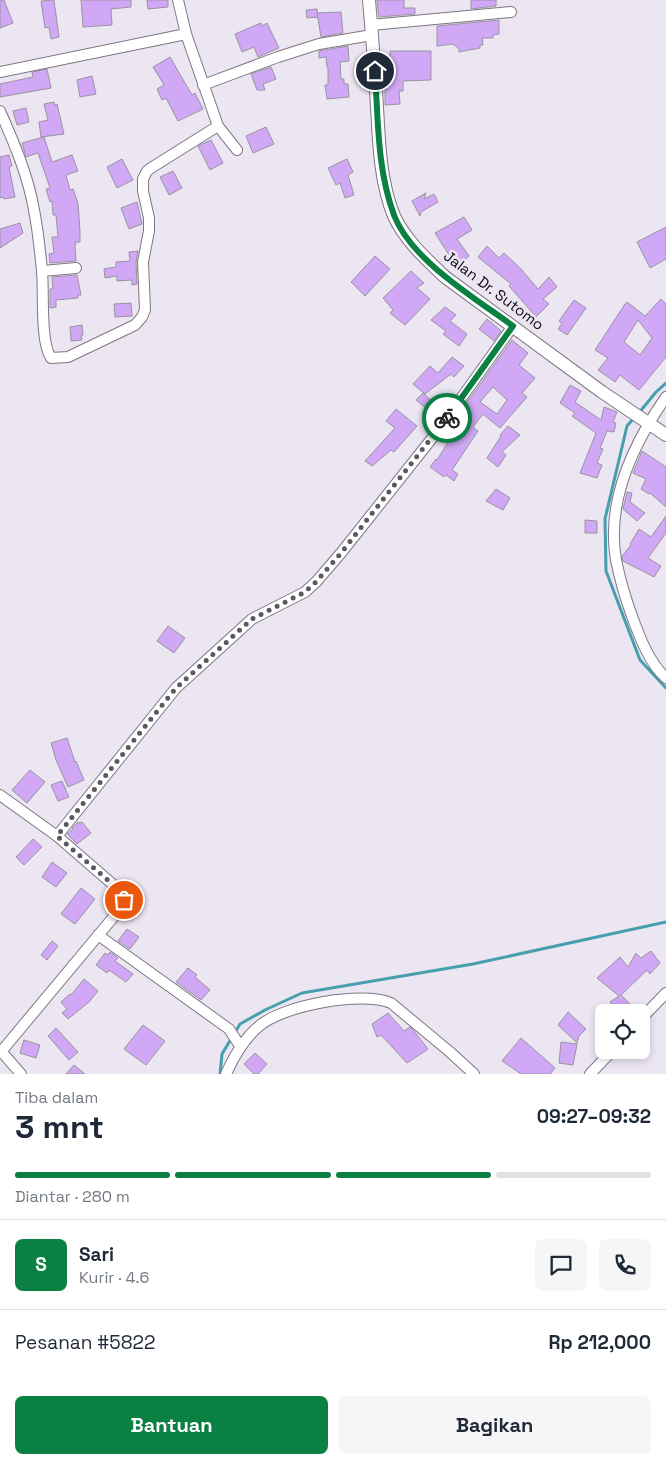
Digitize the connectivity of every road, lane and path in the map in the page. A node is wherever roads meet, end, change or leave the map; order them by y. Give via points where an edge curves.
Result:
1 (178, 0) edge
2 (369, 0) edge
3 (511, 12) dead end
4 (372, 30) junction
5 (186, 34) junction
6 (0, 72) edge
7 (203, 85) junction
8 (0, 111) edge
9 (218, 126) junction
10 (237, 150) dead end
11 (76, 268) dead end
12 (42, 271) junction
13 (513, 326) junction
14 (666, 397) edge
15 (648, 423) junction
16 (666, 435) edge
17 (666, 678) edge
18 (0, 795) edge
19 (57, 836) junction
20 (98, 935) junction
21 (666, 993) edge
22 (650, 1010) edge
23 (238, 1043) junction
24 (0, 1052) edge
25 (604, 1059) edge
26 (21, 1074) edge
27 (226, 1074) edge
28 (474, 1074) edge
29 (590, 1074) edge

1 - 5 street
2 - 4 street, Jalan Dr. Sutomo
3 - 4 street
4 - 7 street via 278,56
4 - 13 street, Jalan Dr. Sutomo via 379,142 385,184 395,216 409,240 445,277
5 - 6 street
5 - 7 street
7 - 9 street
8 - 12 street via 28,182
9 - 10 street
9 - 12 street via 151,168 143,179 149,218 143,262 145,310 135,325 68,357 51,358 45,331
11 - 12 street
13 - 15 street, Jalan Dr. Sutomo
13 - 19 street via 437,432 316,582 305,592 252,619 176,688
14 - 15 street
15 - 16 street, Jalan Dr. Sutomo
15 - 17 street via 629,460 618,498 616,559 639,635 658,670
18 - 19 street
19 - 20 street via 122,895 121,908
20 - 23 street via 229,1030
20 - 24 street
21 - 22 street
23 - 27 street
23 - 28 street via 281,1013 342,1000 381,999 399,1009
24 - 26 street
25 - 29 street

